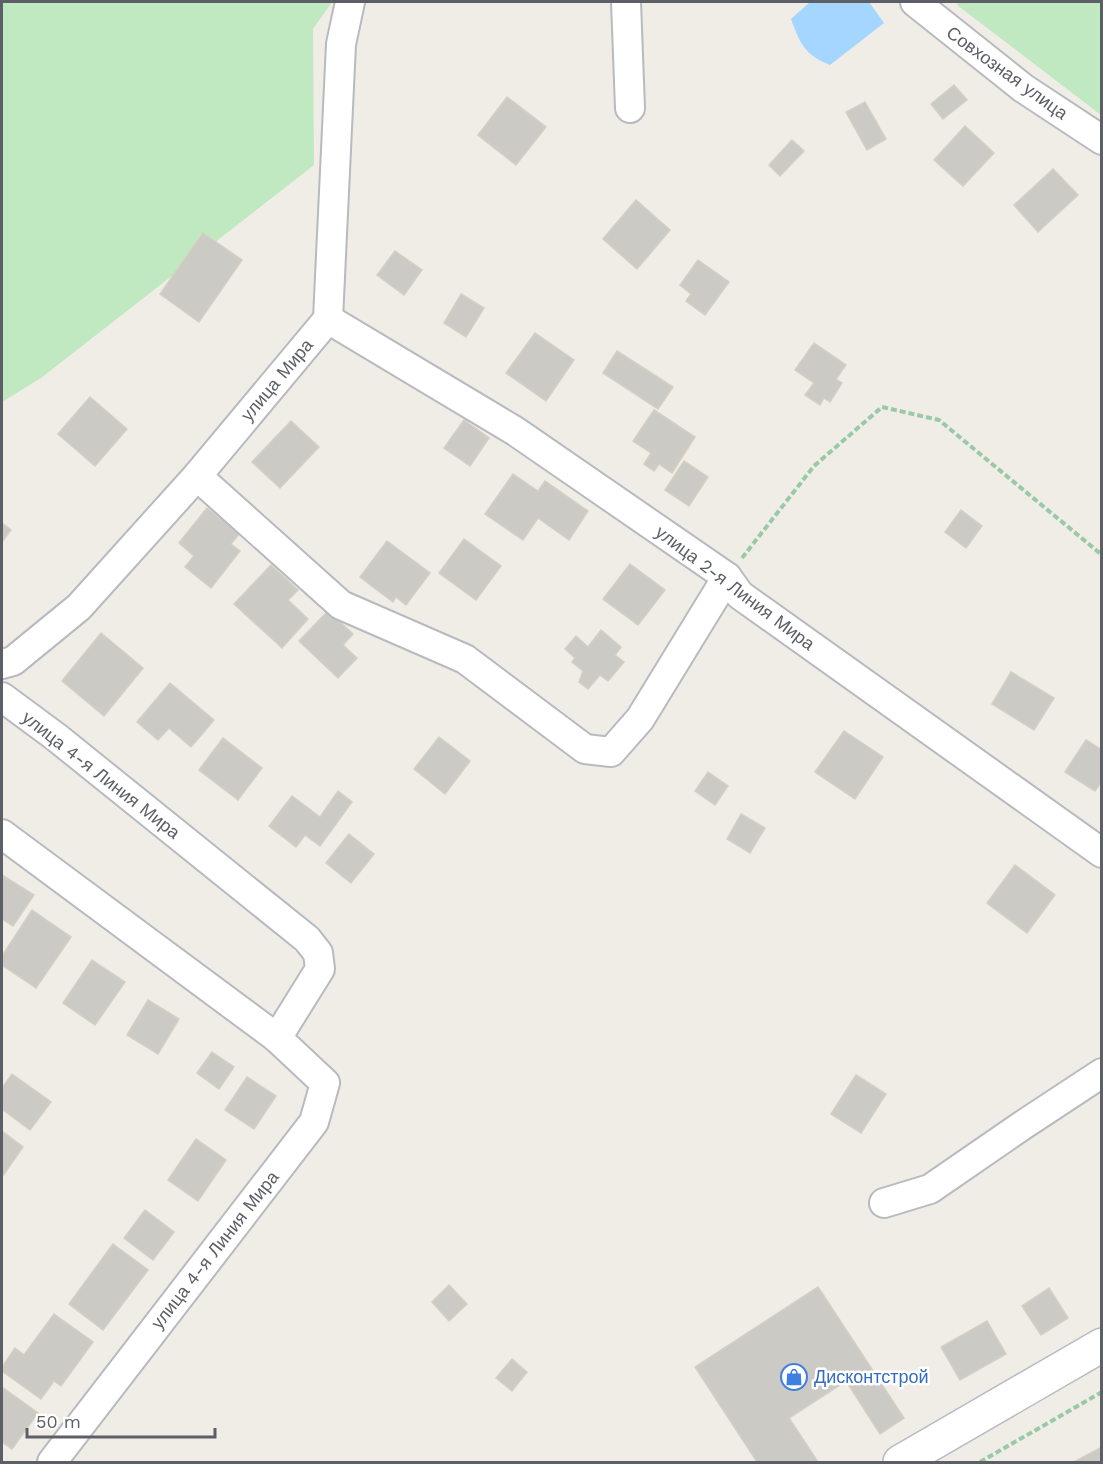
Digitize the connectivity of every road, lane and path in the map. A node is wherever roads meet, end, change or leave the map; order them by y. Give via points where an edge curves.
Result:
1 (350, 2) edge
2 (626, 2) edge
3 (915, 2) edge
4 (630, 108) dead end
5 (1101, 140) edge
6 (328, 319) junction
7 (196, 476) junction
8 (1101, 555) edge
9 (727, 577) junction
10 (2, 664) edge
11 (2, 697) edge
12 (2, 834) edge
13 (1101, 853) edge
14 (277, 1038) junction
15 (1101, 1073) edge
16 (884, 1203) dead end
17 (1101, 1345) edge
18 (1101, 1392) edge
19 (52, 1462) edge
20 (900, 1462) edge
21 (980, 1462) edge

1 - 6 street via 341,44
2 - 4 street
3 - 5 street, Совхозная улица via 1023,88
6 - 7 street, улица Мира
6 - 9 street, улица 2-я Линия Мира via 515,431
7 - 9 street via 341,605 465,659 585,749 611,752 640,719
7 - 10 street, улица Мира via 79,607 13,661
8 - 9 path via 939,420 882,407 814,466
9 - 13 street, улица 2-я Линия Мира via 740,595
11 - 14 street, улица 4-я Линия Мира via 138,802 313,946 320,969
12 - 14 street, улица 4-я Линия Мира
14 - 19 street, улица 4-я Линия Мира via 325,1083 314,1122
15 - 16 street via 930,1189
17 - 20 main road
18 - 21 path

